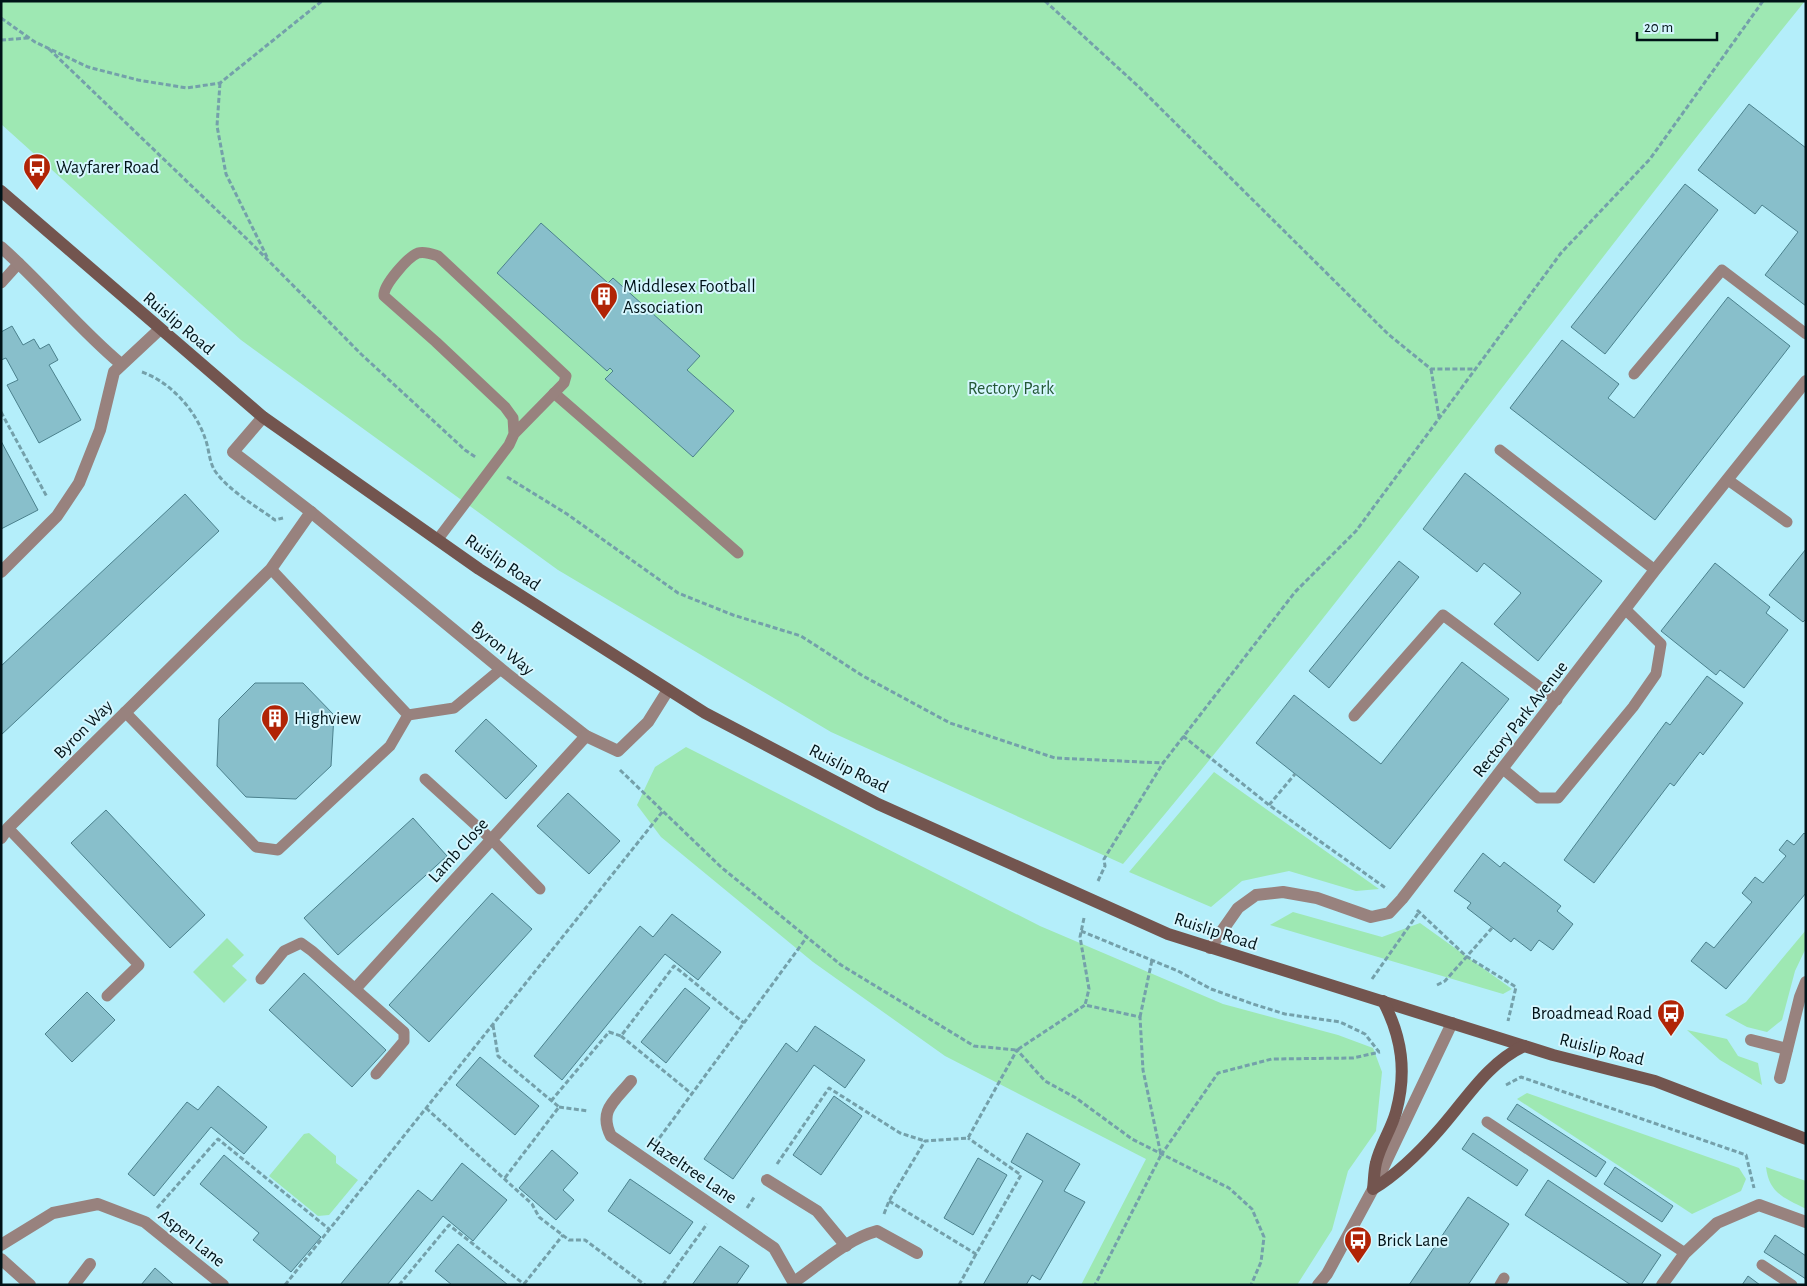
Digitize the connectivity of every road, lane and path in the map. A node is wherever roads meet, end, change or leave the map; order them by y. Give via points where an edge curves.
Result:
1 (322, 1) edge
2 (1045, 1) edge
3 (1763, 1) edge
4 (1, 18) edge
5 (30, 38) junction
6 (1, 40) edge
7 (49, 49) junction
8 (220, 83) junction
9 (1, 191) edge
10 (1, 247) edge
11 (269, 261) junction
12 (19, 263) junction
13 (1, 283) edge
14 (160, 329) junction
15 (1806, 334) edge
16 (121, 364) junction
17 (1431, 369) junction
18 (1475, 369) junction
19 (1634, 374) dead end
20 (1806, 381) edge
21 (554, 393) junction
22 (1, 412) edge
23 (263, 416) junction
24 (1440, 417) junction
25 (514, 434) junction
26 (1500, 450) dead end
27 (492, 467) junction
28 (1728, 480) junction
29 (311, 512) junction
30 (57, 516) junction
31 (1787, 522) dead end
32 (438, 540) junction
33 (738, 554) dead end
34 (271, 569) junction
35 (1655, 570) junction
36 (1, 572) edge
37 (1625, 609) junction
38 (500, 669) junction
39 (668, 690) junction
40 (1557, 700) junction
41 (125, 712) junction
42 (408, 715) junction
43 (1354, 716) dead end
44 (586, 736) junction
45 (1183, 736) junction
46 (1163, 762) junction
47 (613, 763) dead end
48 (1503, 769) junction
49 (1295, 774) dead end
50 (425, 780) dead end
51 (1269, 805) junction
52 (663, 811) junction
53 (4, 833) edge
54 (492, 840) junction
55 (1097, 883) dead end
56 (540, 890) dead end
57 (1402, 899) junction
58 (1420, 912) junction
59 (1084, 917) dead end
60 (1492, 928) dead end
61 (1081, 931) junction
62 (807, 937) junction
63 (1210, 948) junction
64 (1466, 956) junction
65 (1152, 960) junction
66 (261, 979) dead end
67 (1806, 982) edge
68 (1438, 985) dead end
69 (356, 988) junction
70 (1361, 995) junction
71 (107, 996) dead end
72 (1382, 1001) junction
73 (1085, 1005) junction
74 (1140, 1017) junction
75 (1452, 1022) junction
76 (744, 1023) junction
77 (493, 1025) junction
78 (620, 1036) junction
79 (1504, 1039) junction
80 (1751, 1040) dead end
81 (1524, 1046) junction
82 (1787, 1049) junction
83 (1017, 1050) junction
84 (1379, 1052) junction
85 (1385, 1053) dead end
86 (376, 1074) dead end
87 (1780, 1078) dead end
88 (631, 1081) dead end
89 (1499, 1089) dead end
90 (692, 1094) junction
91 (551, 1101) junction
92 (559, 1107) junction
93 (426, 1108) junction
94 (605, 1113) junction
95 (1486, 1122) dead end
96 (968, 1138) junction
97 (1806, 1139) edge
98 (925, 1141) junction
99 (1161, 1155) junction
100 (644, 1159) junction
101 (504, 1179) junction
102 (766, 1180) junction
103 (1373, 1189) junction
104 (889, 1201) junction
105 (1759, 1205) junction
106 (718, 1210) junction
107 (145, 1222) junction
108 (1806, 1222) edge
109 (737, 1223) junction
110 (329, 1229) junction
111 (877, 1231) junction
112 (563, 1235) junction
113 (1, 1245) edge
114 (846, 1246) junction
115 (917, 1253) dead end
116 (1685, 1253) junction
117 (976, 1254) junction
118 (1, 1259) edge
119 (90, 1264) dead end
120 (1762, 1265) dead end
121 (795, 1283) edge
122 (525, 1284) edge
123 (30, 1285) edge
124 (74, 1285) edge
125 (223, 1285) edge
126 (285, 1285) edge
127 (399, 1285) edge
128 (645, 1285) edge
129 (663, 1285) edge
130 (959, 1285) edge
131 (1095, 1285) edge
132 (1251, 1285) edge
133 (1318, 1285) edge
134 (1662, 1285) edge
135 (1792, 1285) edge

1 - 8 path
2 - 17 path via 1139,87 1388,334
3 - 18 path via 1650,159 1561,253
4 - 5 path
5 - 6 path
5 - 7 path
7 - 8 path via 88,67 138,80 187,88
7 - 11 path
8 - 11 path via 217,126 226,174
9 - 14 main road, Ruislip Road
10 - 12 street
11 - 27 path via 361,354 465,450
12 - 13 lane
12 - 16 street via 99,346
14 - 16 street
14 - 23 main road, Ruislip Road
15 - 19 lane via 1722,270
16 - 30 street via 114,372 100,430 79,483
17 - 18 path
17 - 24 path
18 - 24 path
20 - 28 street, Rectory Park Avenue
21 - 25 lane
21 - 25 lane via 566,376 438,256 423,252 416,254 391,278 384,296 505,408 513,418
21 - 33 lane
22 - 30 path
23 - 29 street, Byron Way via 233,452
23 - 32 main road, Ruislip Road
24 - 45 path via 1356,531 1295,592
25 - 27 lane
26 - 35 lane
27 - 32 lane
27 - 46 path via 567,514 678,593 733,615 801,636 863,676 950,723 1055,758
28 - 31 lane
28 - 35 street, Rectory Park Avenue
29 - 34 street, Byron Way
29 - 38 street, Byron Way
30 - 36 street
32 - 39 main road, Ruislip Road
34 - 41 street, Byron Way
34 - 42 lane
35 - 37 street, Rectory Park Avenue
37 - 40 street, Rectory Park Avenue
37 - 48 lane via 1661,644 1656,674 1633,707 1558,798 1538,798
38 - 42 lane via 454,708
38 - 44 street, Byron Way
39 - 44 street, Byron Way via 648,722 618,751
39 - 63 main road, Ruislip Road via 705,713 878,804 1168,934
40 - 43 lane via 1443,615
40 - 48 street, Rectory Park Avenue
41 - 42 lane via 256,847 278,850 390,746
41 - 53 street, Byron Way
44 - 54 street, Lamb Close
45 - 46 path
45 - 51 path
46 - 55 path via 1104,859 1105,866
47 - 52 path
48 - 57 street, Rectory Park Avenue
49 - 51 path
50 - 54 lane
51 - 57 path
52 - 62 path via 721,867
52 - 77 path
53 - 71 lane via 139,965
54 - 56 lane
54 - 69 street, Lamb Close
57 - 58 path
57 - 63 street, Rectory Park Avenue via 1389,913 1371,917 1317,898 1283,892 1256,896 1238,908
58 - 64 path
58 - 70 path
59 - 61 path
60 - 64 path
61 - 65 path
61 - 73 path via 1089,989
62 - 76 path
62 - 83 path via 841,965 974,1046
63 - 70 main road, Ruislip Road
64 - 68 path
64 - 79 path via 1516,988
65 - 74 path
65 - 84 path via 1211,989 1253,1004 1285,1014 1340,1022 1365,1034
66 - 69 lane via 284,951 301,943
67 - 82 street
69 - 86 lane via 404,1032 404,1042
70 - 72 main road, Ruislip Road
72 - 75 main road, Ruislip Road
72 - 103 main road via 1395,1024 1403,1058 1402,1080 1396,1113 1376,1162
73 - 74 path
73 - 83 path
74 - 99 path via 1143,1070
75 - 79 main road, Ruislip Road
75 - 103 street
76 - 78 path via 674,966
76 - 90 path
77 - 91 path via 498,1056
77 - 93 path
78 - 90 path
78 - 91 path via 609,1032
79 - 81 main road, Ruislip Road
80 - 82 street
81 - 97 main road, Ruislip Road via 1654,1081
81 - 103 main road via 1499,1061 1399,1173
82 - 87 street
83 - 96 path
83 - 99 path via 1045,1081
84 - 85 path
84 - 99 path via 1353,1058 1272,1060 1218,1073
88 - 94 street
89 - 105 path via 1521,1077 1746,1155
90 - 100 path
91 - 92 path
92 - 94 path
92 - 101 path
93 - 101 path
93 - 110 path
94 - 100 street, Hazeltree Lane via 605,1124 611,1136
95 - 116 lane
96 - 98 path
96 - 117 path via 1021,1175
98 - 102 path via 900,1133 829,1088
98 - 104 path
99 - 131 path
99 - 132 path via 1229,1188 1252,1208 1264,1237 1261,1262
100 - 106 street, Hazeltree Lane
101 - 112 path via 532,1204 539,1217
102 - 109 path
102 - 114 street via 817,1211
103 - 133 street
104 - 111 path
104 - 117 path
105 - 108 street
105 - 116 street via 1717,1223
106 - 109 street, Hazeltree Lane
106 - 129 path
107 - 110 path via 218,1139
107 - 113 street, Aspen Lane via 98,1204 53,1213
107 - 125 street, Aspen Lane
109 - 121 street, Hazeltree Lane via 774,1248
110 - 126 path
111 - 114 street, Hazeltree Lane via 867,1233
111 - 115 street
112 - 122 path
112 - 128 path via 569,1240 585,1240
114 - 121 street, Hazeltree Lane
116 - 134 street
117 - 130 path
118 - 123 street
119 - 124 street
120 - 135 lane
122 - 127 path via 449,1225

